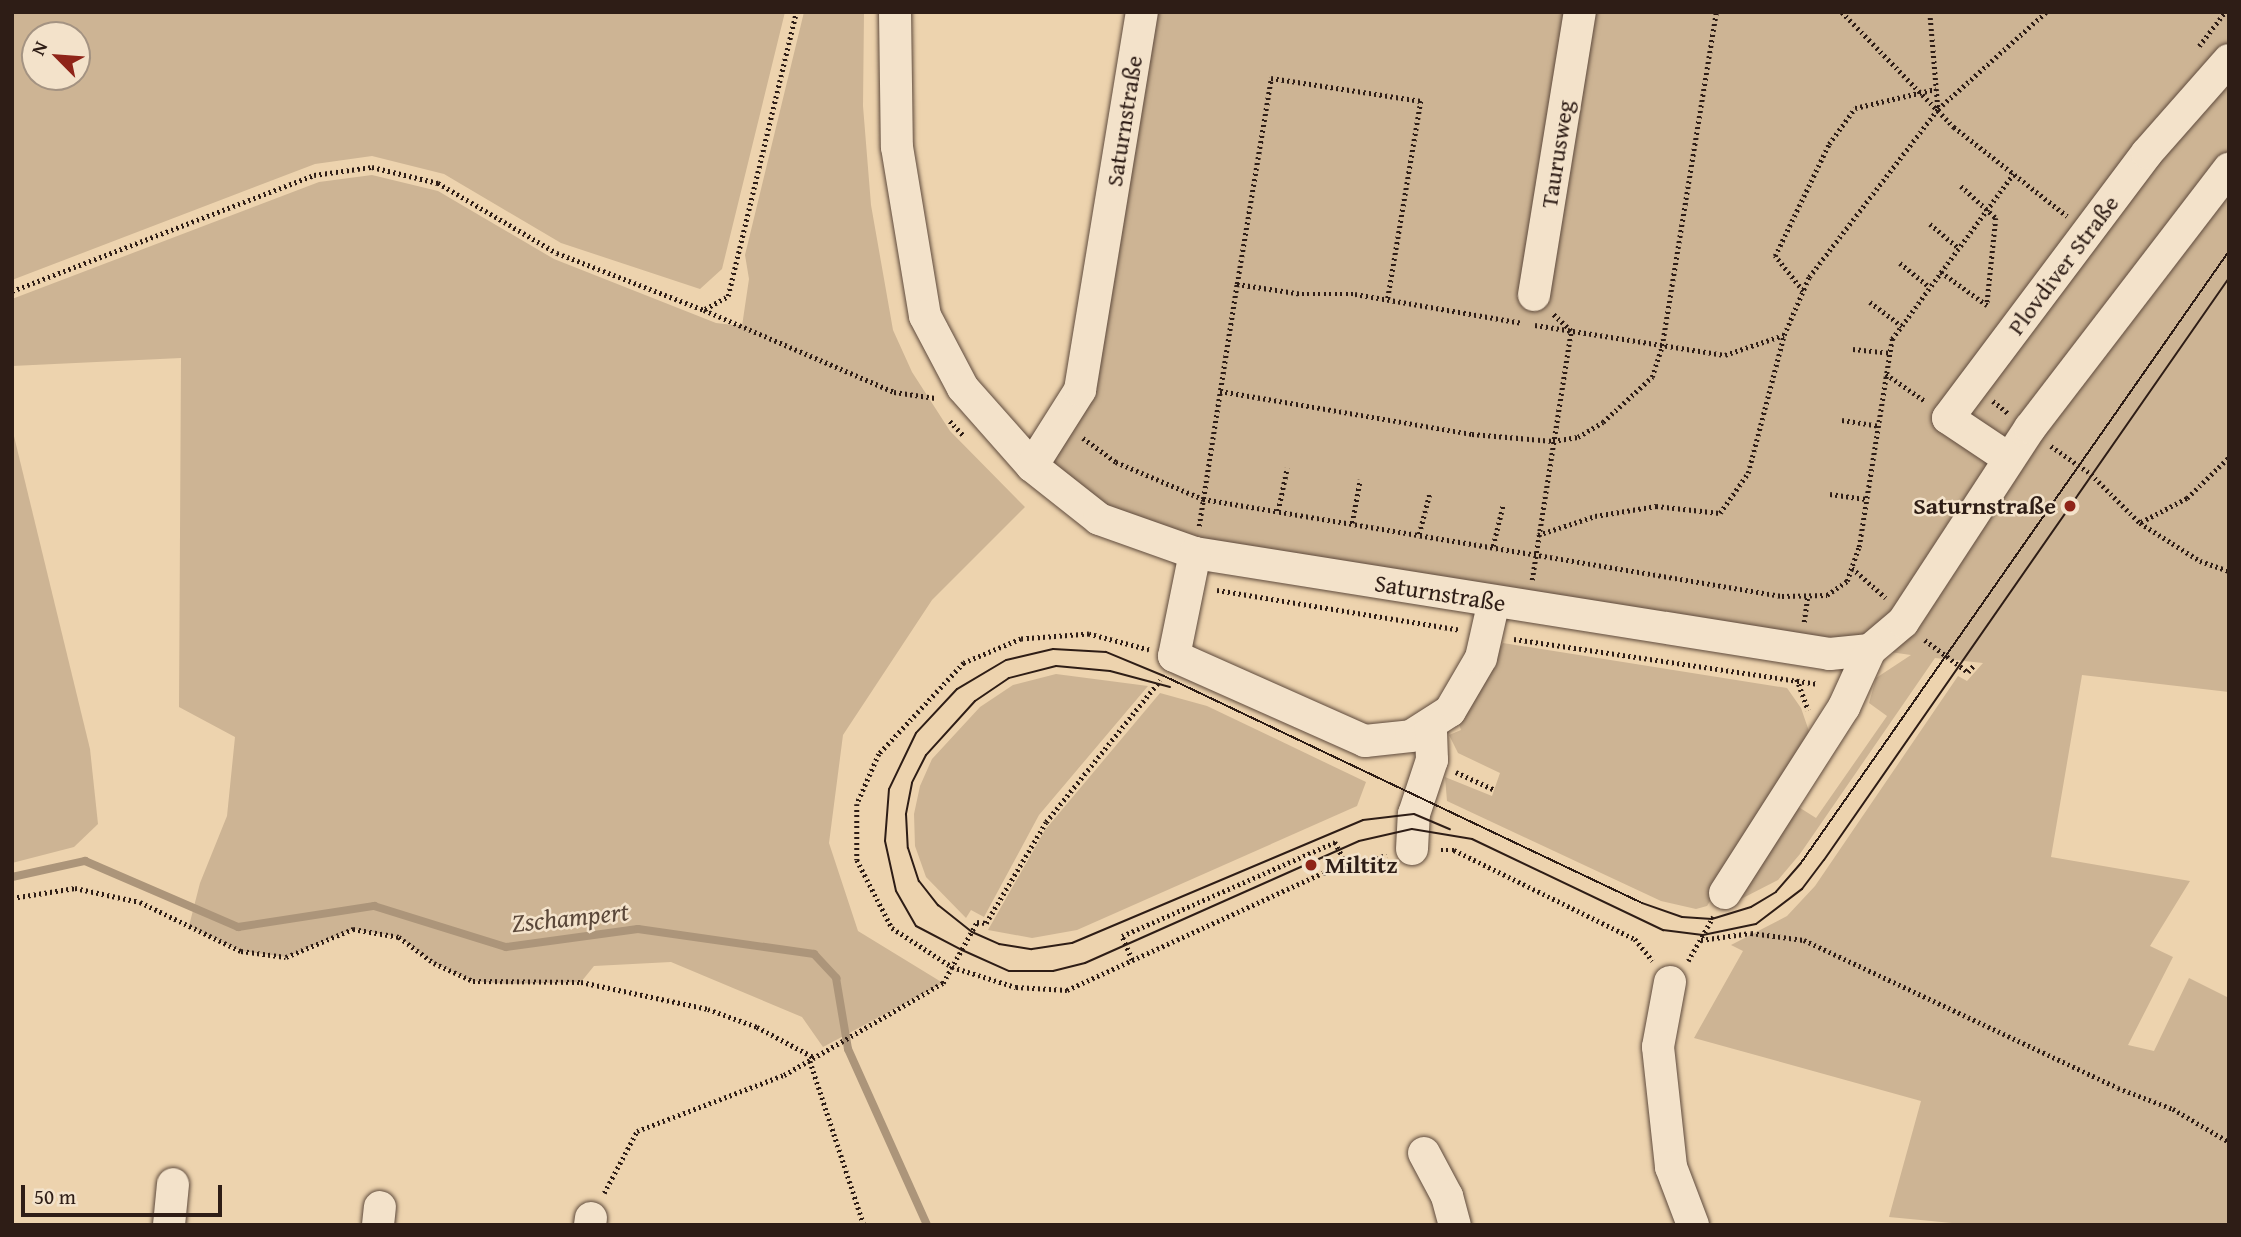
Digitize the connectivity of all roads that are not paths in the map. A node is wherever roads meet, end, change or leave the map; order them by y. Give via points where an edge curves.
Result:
1 (895, 12) edge
2 (913, 12) edge
3 (1142, 12) edge
4 (1580, 12) edge
5 (2229, 61) edge
6 (897, 147) junction
7 (2229, 169) edge
8 (1534, 295) road end
9 (2008, 458) junction
10 (1032, 466) junction
11 (1195, 553) junction
12 (1494, 601) junction
13 (1870, 650) junction
14 (1431, 726) junction
15 (1412, 849) road end
16 (1724, 893) dead end
17 (1670, 982) road end
18 (1424, 1153) dead end
19 (173, 1184) dead end
20 (169, 1225) edge
21 (1455, 1225) edge
22 (1693, 1225) edge

1 - 6 street, Saturnstraße
2 - 6 street, Saturnstraße
3 - 10 street, Saturnstraße via 1080,390
4 - 8 street, Taurusweg
5 - 9 street, Plovdiver Straße via 2147,153 1948,418
6 - 10 street, Saturnstraße via 925,316 963,388
7 - 9 street via 2041,437
9 - 13 street via 1912,629
10 - 11 street, Saturnstraße via 1099,519
11 - 12 street, Saturnstraße
11 - 14 street via 1174,656 1365,741 1389,741
12 - 13 street, Saturnstraße via 1830,654
12 - 14 street via 1481,657 1450,711
13 - 16 street via 1838,716
14 - 15 street via 1432,760 1414,814
17 - 22 street via 1658,1047 1671,1167
18 - 21 street via 1447,1196
19 - 20 street

